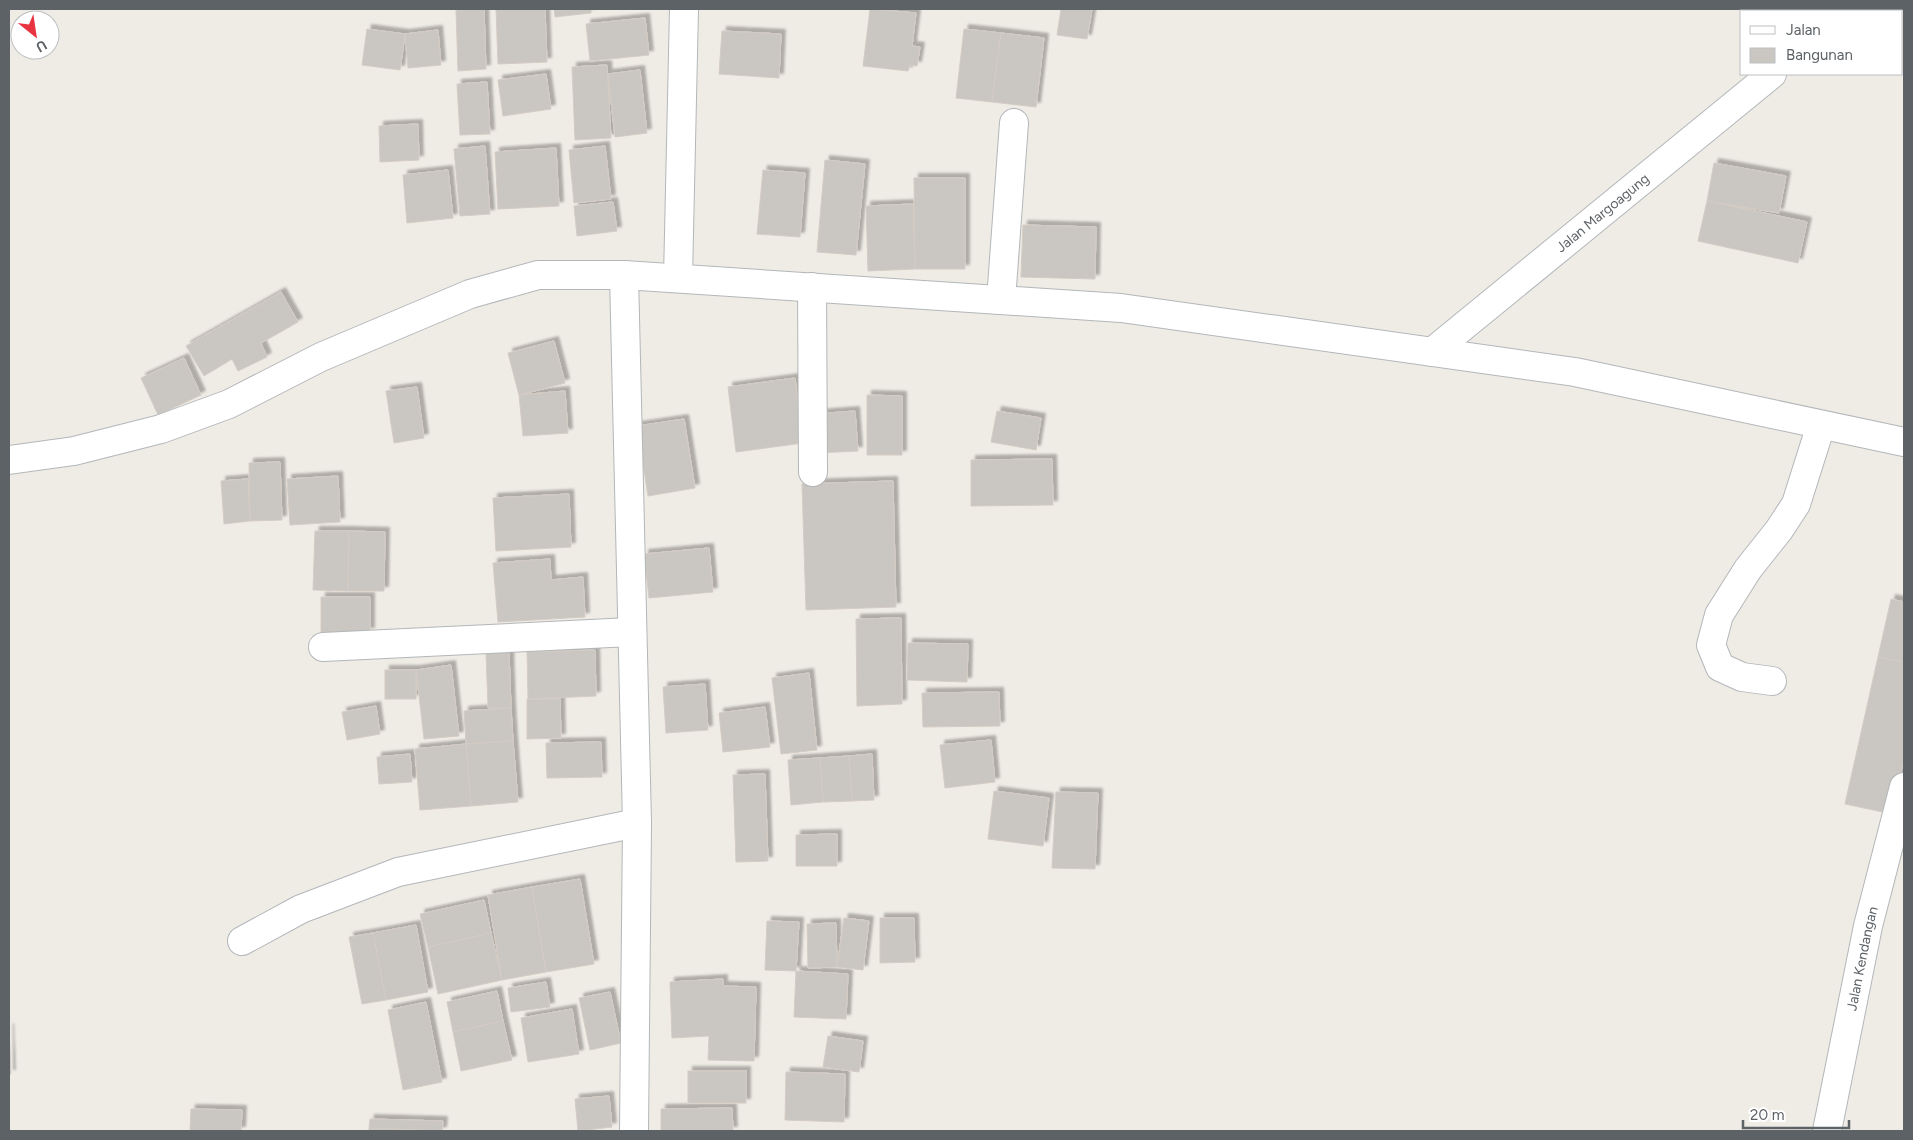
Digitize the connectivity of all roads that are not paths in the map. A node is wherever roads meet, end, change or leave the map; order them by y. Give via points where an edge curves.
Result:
1 (684, 9) edge
2 (1771, 75) edge
3 (1014, 123) dead end
4 (624, 274) junction
5 (678, 278) junction
6 (812, 287) junction
7 (1001, 300) junction
8 (1432, 352) junction
9 (1821, 425) junction
10 (1904, 442) edge
11 (9, 460) edge
12 (813, 472) dead end
13 (631, 632) junction
14 (323, 647) dead end
15 (1772, 681) dead end
16 (1904, 787) edge
17 (637, 823) junction
18 (242, 941) dead end
19 (634, 1131) edge
20 (1827, 1131) edge

1 - 5 street
2 - 8 street, Jalan Margoagung
3 - 7 street
4 - 5 street
4 - 11 street via 538,275 470,294 321,357 221,408 161,429 74,450
4 - 13 street
5 - 6 street
6 - 7 street
6 - 12 street
7 - 8 street via 1120,308
8 - 9 street via 1575,372
9 - 10 street
9 - 15 street via 1796,504 1719,615 1711,646 1720,667 1742,677
13 - 14 street
13 - 17 street
16 - 20 street, Jalan Kendangan via 1868,926
17 - 18 street via 398,872 301,909
17 - 19 street

